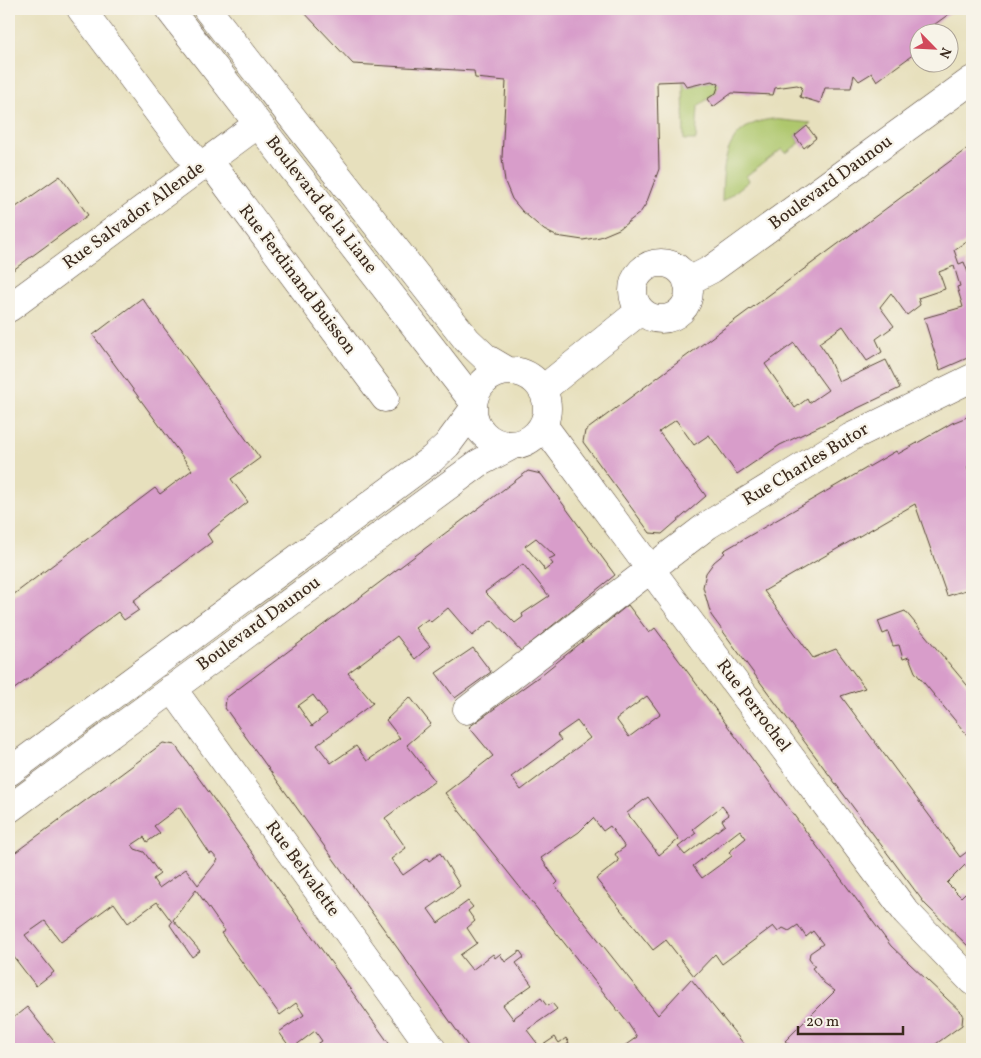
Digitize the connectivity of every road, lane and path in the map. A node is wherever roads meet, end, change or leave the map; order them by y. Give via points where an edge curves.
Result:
1 (81, 9) edge
2 (169, 9) edge
3 (208, 9) edge
4 (972, 80) edge
5 (258, 124) junction
6 (205, 164) junction
7 (687, 282) junction
8 (9, 308) edge
9 (640, 311) junction
10 (508, 371) junction
11 (972, 378) edge
12 (542, 390) junction
13 (385, 398) dead end
14 (473, 406) junction
15 (543, 425) junction
16 (513, 445) junction
17 (650, 568) junction
18 (172, 688) junction
19 (467, 710) dead end
20 (9, 772) edge
21 (9, 809) edge
22 (972, 981) edge
23 (432, 1049) edge

1 - 6 street, Rue Ferdinand Buisson
2 - 5 street, Boulevard de la Liane
3 - 10 street, Boulevard de la Liane via 467,340 486,358
4 - 7 street, Boulevard Daunou via 712,269
5 - 6 street, Rue Salvador Allende
5 - 14 street, Boulevard de la Liane
6 - 8 street, Rue Salvador Allende
6 - 13 street, Rue Ferdinand Buisson
7 - 9 street via 688,299 675,315 655,319
7 - 9 street via 671,264 658,262 646,266 632,287
9 - 12 street
10 - 12 street via 531,377
10 - 14 street via 488,378 480,386
11 - 17 street, Rue Charles Butor via 836,446 708,525
12 - 15 street via 547,405
14 - 16 street via 476,422 486,436 496,442
14 - 20 street, Boulevard Daunou via 452,439 432,460
15 - 16 street via 528,440
15 - 17 street, Rue Perrochel
16 - 18 street, Boulevard Daunou via 479,463
17 - 19 street, Rue Charles Butor
17 - 22 street, Rue Perrochel via 906,912
18 - 21 street, Boulevard Daunou
18 - 23 street, Rue Belvalette

